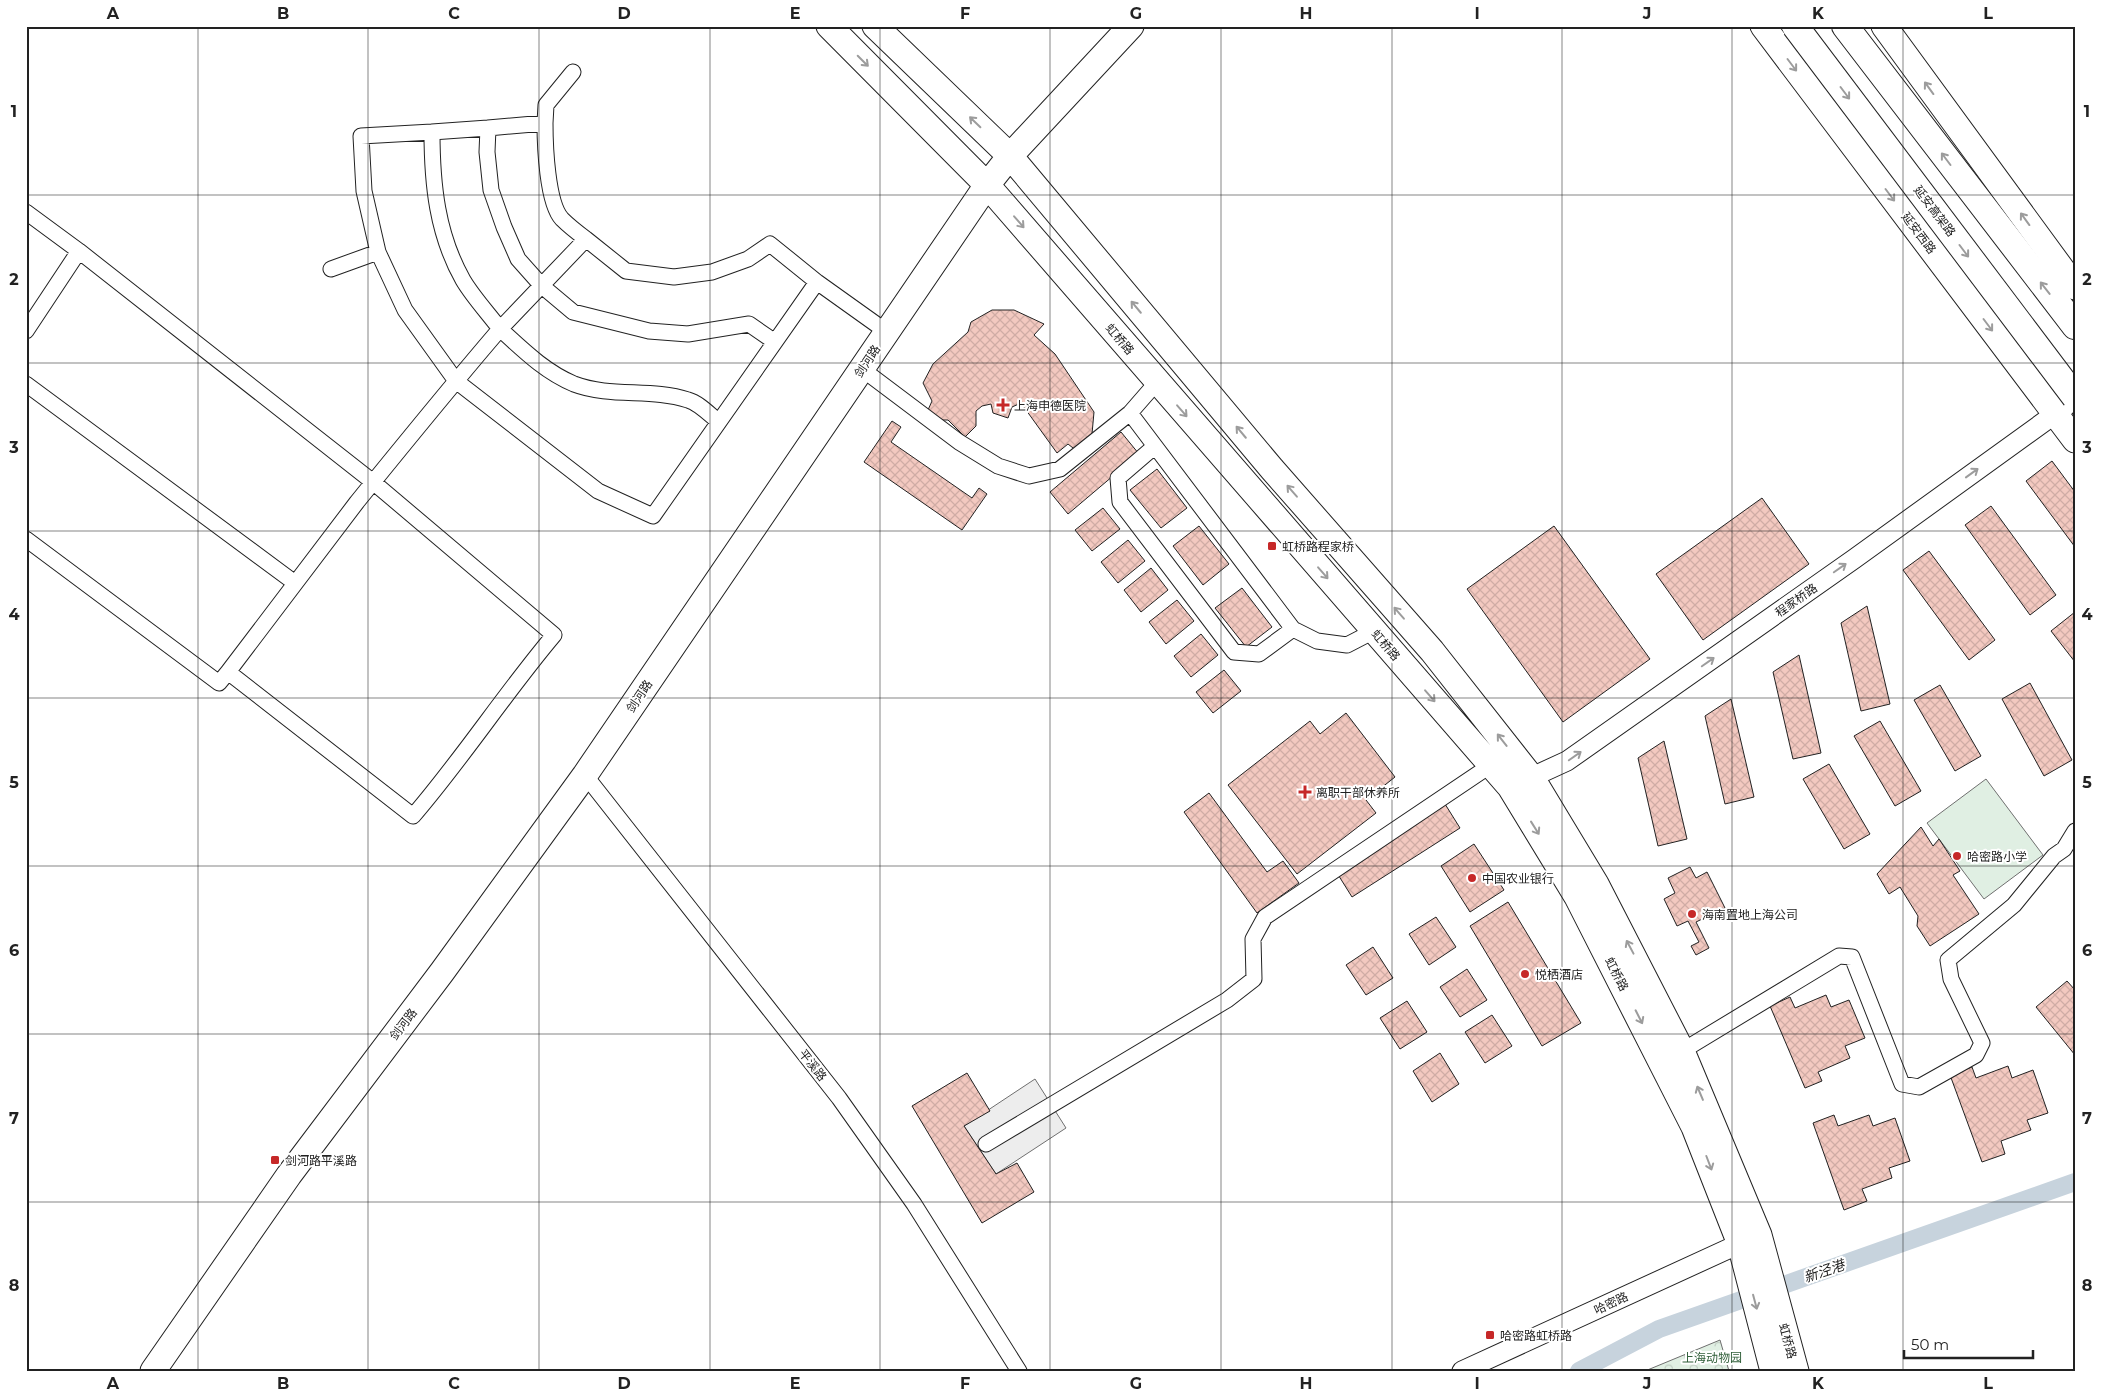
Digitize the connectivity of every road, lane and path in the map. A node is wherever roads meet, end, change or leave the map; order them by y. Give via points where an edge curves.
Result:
1 (828, 26) edge
2 (875, 26) edge
3 (1131, 26) edge
4 (1763, 26) edge
5 (1795, 26) edge
6 (1844, 26) edge
7 (1884, 26) edge
8 (574, 72) dead end
9 (545, 123) junction
10 (488, 128) junction
11 (432, 132) junction
12 (1010, 156) junction
13 (987, 185) junction
14 (26, 212) edge
15 (586, 239) junction
16 (79, 251) junction
17 (378, 252) junction
18 (331, 269) dead end
19 (817, 282) junction
20 (542, 286) junction
21 (2075, 287) edge
22 (2075, 326) edge
23 (500, 329) junction
24 (26, 331) edge
25 (887, 332) junction
26 (775, 342) junction
27 (862, 369) junction
28 (456, 380) junction
29 (1157, 382) junction
30 (26, 384) edge
31 (2075, 398) edge
32 (1130, 413) junction
33 (2055, 414) junction
34 (719, 422) junction
35 (2075, 440) edge
36 (1154, 448) junction
37 (373, 482) junction
38 (26, 539) edge
39 (295, 583) junction
40 (1293, 629) junction
41 (1374, 631) junction
42 (228, 672) junction
43 (1491, 765) junction
44 (585, 775) junction
45 (1521, 782) junction
46 (2075, 831) edge
47 (1682, 1051) junction
48 (986, 1144) dead end
49 (1750, 1239) junction
50 (1772, 1326) junction
51 (153, 1371) edge
52 (1019, 1371) edge
53 (1462, 1371) edge
54 (1773, 1371) edge
55 (1796, 1371) edge

1 -> 13 main road, 虹桥路
12 -> 2 main road, 虹桥路
3 - 12 main road, 剑河路
4 -> 33 main road, 延安西路
5 -> 31 highway, 延安高架路, bridge
22 -> 6 highway
21 -> 7 main road
8 - 9 street via 546,105
9 - 10 street
9 - 15 street via 549,185 560,218
10 - 11 street
10 - 20 street via 487,152 492,190 504,227 518,259
11 - 17 street via 361,136 364,191
11 - 23 street via 432,180 441,228 463,280
12 - 13 main road, 剑河路
45 -> 12 main road, 虹桥路 via 1432,651 1272,469
13 - 25 main road, 剑河路
13 -> 29 main road, 虹桥路
14 - 16 street
15 - 19 street via 626,271 674,277 730,266 748,259 770,244
15 - 20 street
16 - 24 street
16 - 37 street
17 - 18 street
17 - 28 street via 405,310
19 - 25 street
19 - 26 street
20 - 23 street
20 - 26 street via 573,312 612,323 649,331 688,334 749,324
23 - 28 street
23 - 34 street via 538,364 574,384 618,394 662,394 690,400
25 - 27 main road, 剑河路
26 - 34 street
27 - 32 street via 959,442 998,466 1029,476 1060,469
27 - 44 main road, 剑河路
28 - 34 street via 598,491 653,516
28 - 37 street
29 - 32 street
29 -> 41 main road, 虹桥路
30 - 39 street
31 - 33 street, 程家桥路
32 - 36 street
33 - 35 main road, 延安西路
45 -> 33 street, 程家桥路 via 1583,750
36 - 40 street
36 - 40 street via 1118,478 1120,502 1234,652 1259,654
37 - 39 street
37 - 42 street via 554,635 489,717 451,772 413,816
38 - 42 street via 218,683
39 - 42 street
40 - 41 street via 1317,641 1347,645
41 -> 43 main road, 虹桥路
43 - 45 main road, 虹桥路
43 - 48 street via 1265,917 1253,939 1254,979 1227,1000
44 - 51 main road, 剑河路 via 289,1175
44 - 52 street, 平溪路 via 839,1098 914,1204
47 -> 45 main road, 虹桥路 via 1596,884
45 -> 49 main road, 虹桥路
46 - 47 street via 2064,849 2054,856 2014,905 1948,960 1951,979 1982,1043 1976,1055 1919,1087 1902,1084 1852,957 1839,956
49 -> 47 main road, 虹桥路
49 - 50 main road, 虹桥路
49 - 53 street, 哈密路
50 - 54 main road, 虹桥路
50 - 55 main road, 虹桥路

